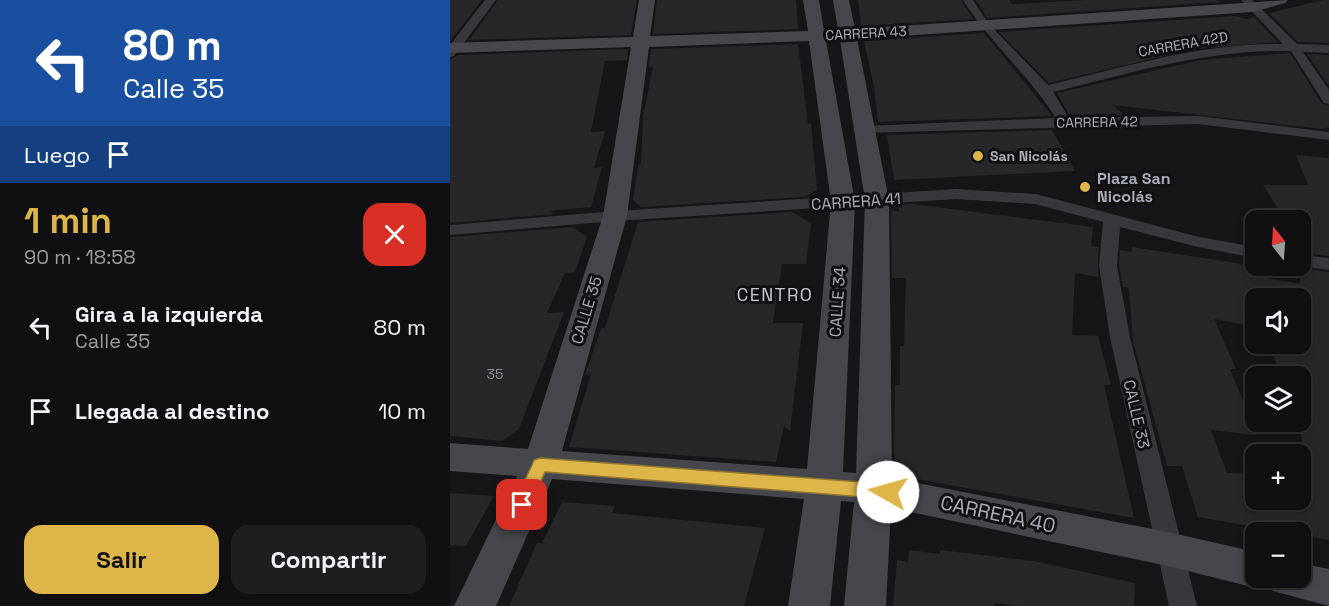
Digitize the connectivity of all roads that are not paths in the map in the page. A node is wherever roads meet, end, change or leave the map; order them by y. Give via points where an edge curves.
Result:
1 (491, 0) edge
2 (647, 0) edge
3 (811, 0) edge
4 (841, 0) edge
5 (968, 0) edge
6 (1280, 0) edge
7 (1250, 3) edge
8 (984, 25) junction
9 (848, 35) junction
10 (815, 36) junction
11 (641, 42) junction
12 (1295, 49) junction
13 (452, 50) edge
14 (1329, 50) edge
15 (1044, 90) junction
16 (1329, 100) edge
17 (1065, 122) junction
18 (865, 130) junction
19 (1329, 136) edge
20 (877, 200) junction
21 (843, 202) junction
22 (615, 216) junction
23 (1112, 219) junction
24 (450, 230) edge
25 (1245, 250) edge
26 (1311, 262) edge
27 (1329, 264) edge
28 (450, 457) edge
29 (540, 465) junction
30 (824, 486) junction
31 (874, 489) junction
32 (1168, 549) junction
33 (1245, 567) edge
34 (1311, 584) edge
35 (1329, 588) edge
36 (475, 606) edge
37 (808, 606) edge
38 (865, 606) edge
39 (1183, 606) edge

1 - 13 street
2 - 11 street, CALLE 35
3 - 10 street, CALLE 34
4 - 9 street
5 - 8 street
6 - 7 street, CARRERA 43
7 - 8 street, CARRERA 43
7 - 12 street
8 - 9 street, CARRERA 43
8 - 15 street
9 - 10 street, CARRERA 43
9 - 18 street
10 - 11 street, CARRERA 43
10 - 21 street, CALLE 34
11 - 13 street, CARRERA 43
11 - 22 street, CALLE 35
12 - 14 street, CARRERA 42D
12 - 15 street, CARRERA 42D via 1261,47 1197,54
12 - 16 street
15 - 17 street
17 - 18 street, CARRERA 42
17 - 19 street, CARRERA 42 via 1198,120
18 - 20 street
20 - 21 street, CARRERA 41
20 - 23 street, CARRERA 41 via 956,194 1036,199
20 - 31 street
21 - 22 street, CARRERA 41
21 - 30 street, CALLE 34
22 - 24 street, CARRERA 41
22 - 29 street, CALLE 35
23 - 25 street, CARRERA 41
23 - 32 street, CALLE 33 via 1108,266 1120,337
26 - 27 street
28 - 29 street, CARRERA 40
29 - 30 street, CARRERA 40
29 - 36 street, CALLE 35
30 - 31 street, CARRERA 40
30 - 37 street, CALLE 34
31 - 32 street, CARRERA 40
31 - 38 street
32 - 33 street, CARRERA 40
32 - 39 street, CALLE 33
34 - 35 street

